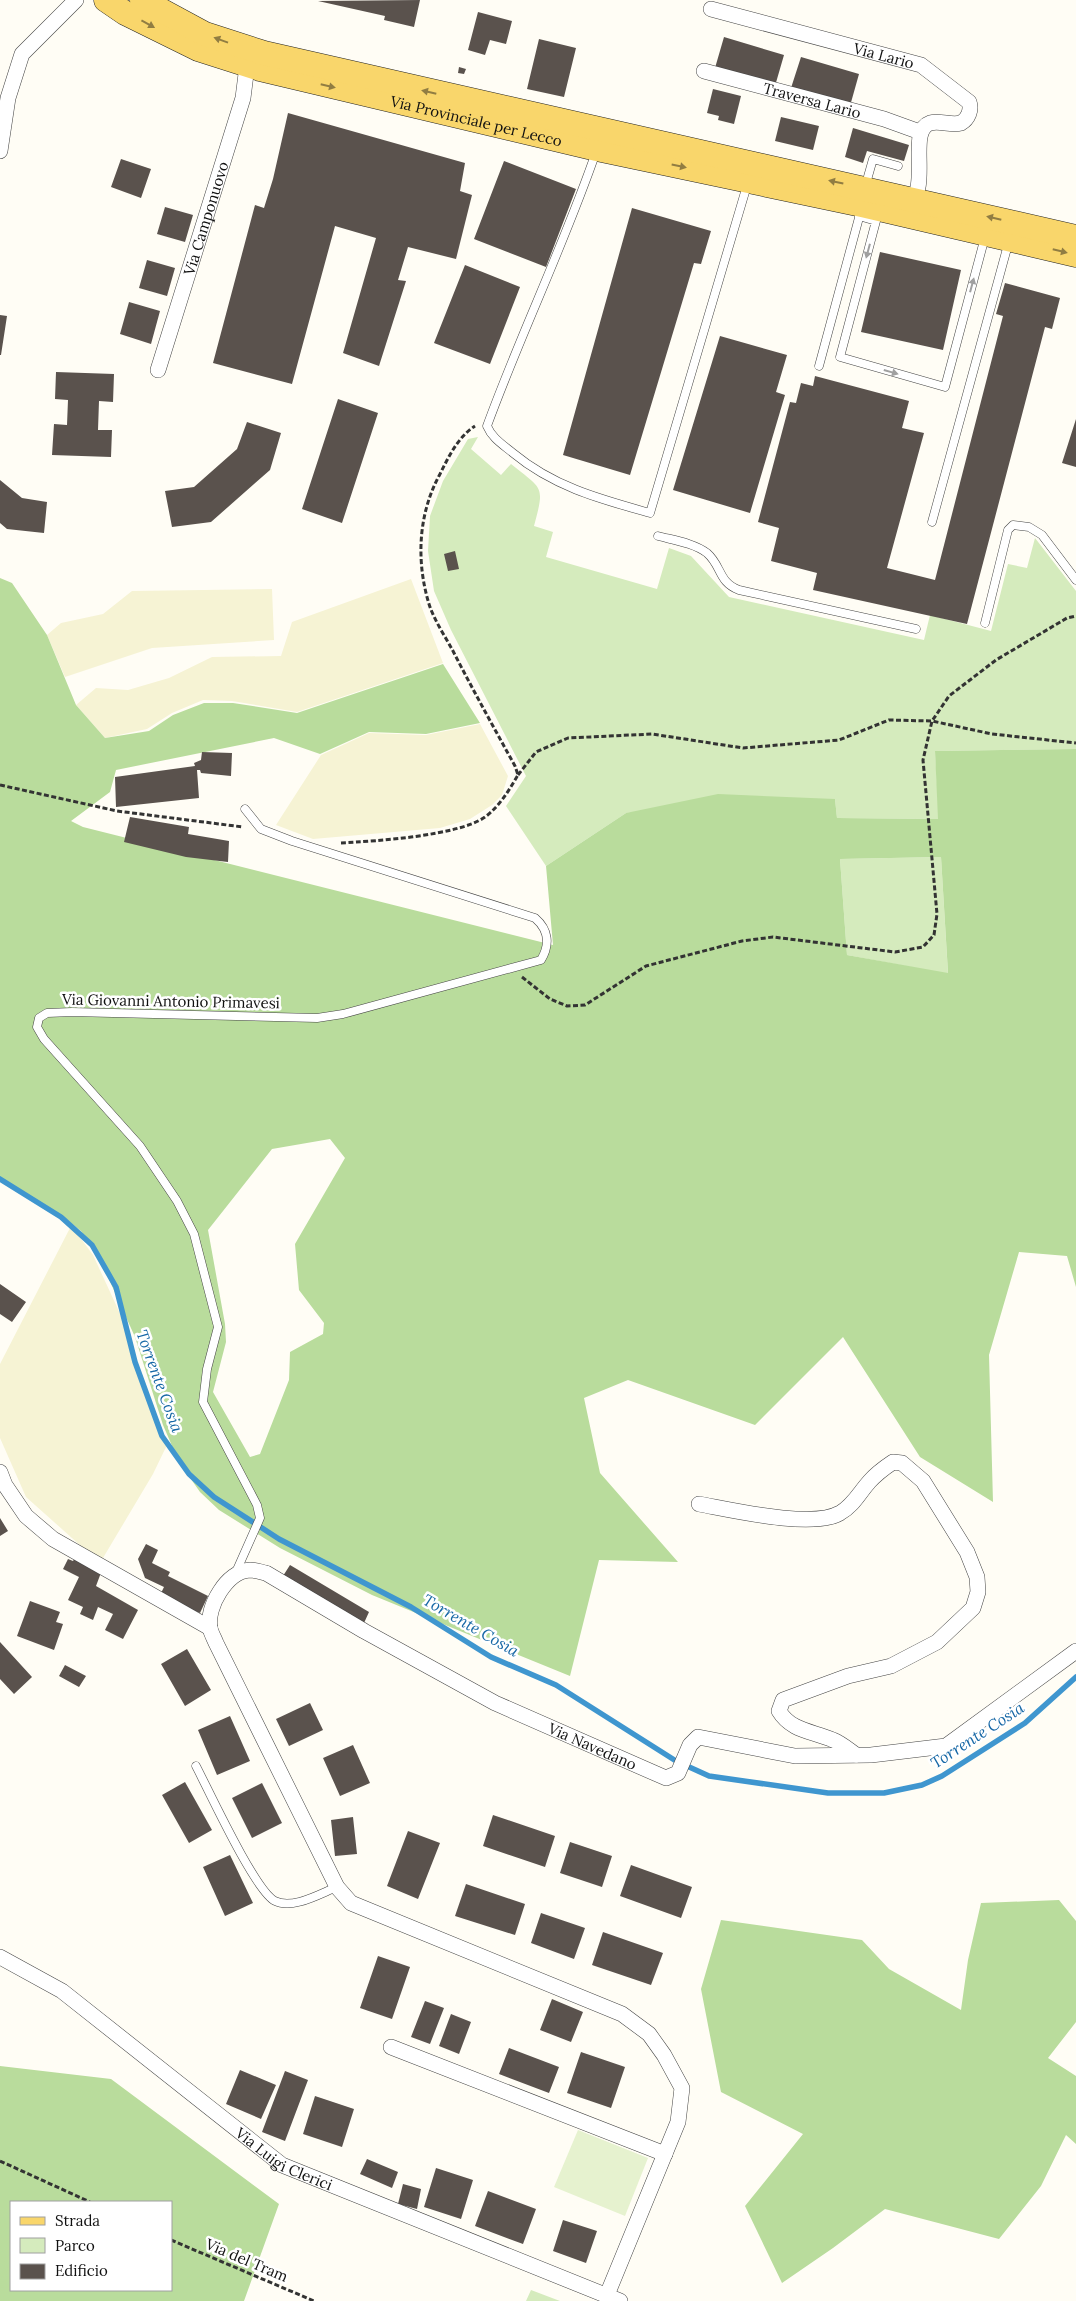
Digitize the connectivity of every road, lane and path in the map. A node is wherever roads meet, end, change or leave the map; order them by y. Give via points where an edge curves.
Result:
1 (76, 0) edge
2 (106, 0) edge
3 (142, 0) edge
4 (711, 9) dead end
5 (316, 65) junction
6 (247, 66) junction
7 (704, 71) dead end
8 (557, 130) junction
9 (920, 132) junction
10 (600, 140) junction
11 (0, 151) edge
12 (898, 166) dead end
13 (787, 172) junction
14 (749, 180) junction
15 (915, 200) junction
16 (862, 203) junction
17 (891, 203) junction
18 (1045, 230) junction
19 (986, 233) junction
20 (1076, 237) edge
21 (1010, 239) junction
22 (1076, 255) edge
23 (819, 366) dead end
24 (158, 370) dead end
25 (490, 416) junction
26 (932, 522) dead end
27 (658, 536) dead end
28 (1076, 580) edge
29 (1076, 616) edge
30 (986, 623) dead end
31 (916, 629) dead end
32 (932, 721) junction
33 (1076, 743) edge
34 (518, 774) junction
35 (0, 785) edge
36 (245, 809) dead end
37 (261, 829) junction
38 (324, 852) junction
39 (510, 968) junction
40 (0, 1472) edge
41 (699, 1504) dead end
42 (235, 1576) junction
43 (210, 1628) junction
44 (1076, 1651) edge
45 (856, 1755) junction
46 (196, 1766) dead end
47 (337, 1887) junction
48 (0, 1957) edge
49 (391, 2047) dead end
50 (666, 2154) junction
51 (0, 2162) edge
52 (84, 2201) edge
53 (88, 2201) edge
54 (172, 2240) edge
55 (614, 2298) edge
56 (313, 2301) edge

1 - 11 street via 22,54 8,98
2 -> 6 main road, Via Provinciale per Lecco via 198,50
5 -> 3 main road, Via Provinciale per Lecco via 233,45 205,34
4 - 9 street, Via Lario via 896,57 930,70 969,102 970,111 961,123 932,122
5 - 6 street via 304,70 253,59
8 -> 5 main road, Via Provinciale per Lecco
6 -> 8 main road, Via Provinciale per Lecco via 510,129
6 - 24 street, Via Camponuovo via 243,98
7 - 9 street, Traversa Lario via 884,119
8 - 10 main road, Via Provinciale per Lecco
9 - 15 street via 920,179
10 - 13 main road, Via Provinciale per Lecco via 656,142
10 -> 14 main road, Via Provinciale per Lecco
10 - 25 lane via 576,209
12 - 16 lane via 873,159
13 - 14 street via 776,177 758,174
16 -> 13 main road, Via Provinciale per Lecco
14 - 16 main road, Via Provinciale per Lecco
14 - 25 lane via 650,513 581,493 532,469 491,436 486,426
15 - 17 main road, Via Provinciale per Lecco
18 -> 15 main road, Via Provinciale per Lecco
16 - 17 main road, Via Provinciale per Lecco
16 -> 19 lane via 876,221 840,357 945,387
16 - 23 lane
17 - 19 main road, Via Provinciale per Lecco
18 - 20 main road, Via Provinciale per Lecco
18 - 21 street, Via Provinciale per Lecco via 1039,238 1017,233
19 - 21 main road, Via Provinciale per Lecco
21 -> 22 main road, Via Provinciale per Lecco
21 - 26 lane
25 - 34 path via 467,431 435,482 424,516 421,572 429,606
27 - 31 lane via 705,552 730,587
28 - 30 lane via 1042,534 1029,527 1013,525 1008,530
29 - 32 path via 1067,618 996,660 949,696
32 - 33 path via 992,734
32 - 34 path via 889,720 839,740 743,748 652,734 568,738 536,752
32 - 39 path via 923,760 937,914 934,935 923,947 895,952 773,937 742,941 646,966 585,1005 567,1006 550,999
34 - 38 path via 504,800 484,818 456,829 379,841 336,843
35 - 37 path via 116,811
36 - 37 lane
37 - 38 lane, Via Giovanni Antonio Primavesi
38 - 39 lane, Via Giovanni Antonio Primavesi via 535,918 542,924 547,950 541,960
39 - 42 lane, Via Giovanni Antonio Primavesi via 343,1014 317,1018 72,1012 47,1013 40,1018 38,1027 44,1039 140,1146 194,1234 218,1327 207,1369 204,1402 257,1505 260,1518
40 - 43 street via 26,1516 53,1539
41 - 45 street via 821,1520 851,1505 880,1470 893,1462 902,1463 923,1481 967,1552 977,1577 978,1592 973,1608 937,1642 891,1666 848,1676 783,1700 779,1711 786,1722 834,1740
42 - 43 street via 214,1603
42 - 45 street, Via Navedano via 249,1570 279,1579 364,1631 495,1703 666,1778 678,1773 690,1745 698,1737 795,1756
43 - 47 street
44 - 45 street, Via Navedano via 946,1746
46 - 47 lane via 254,1878 275,1901 292,1904
47 - 50 street via 351,1903 622,2014 649,2034 682,2088 678,2122
48 - 55 street, Via Luigi Clerici via 62,1990 282,2166
49 - 50 street
50 - 55 street
51 - 52 path
51 - 53 path
54 - 56 path, Via del Tram

